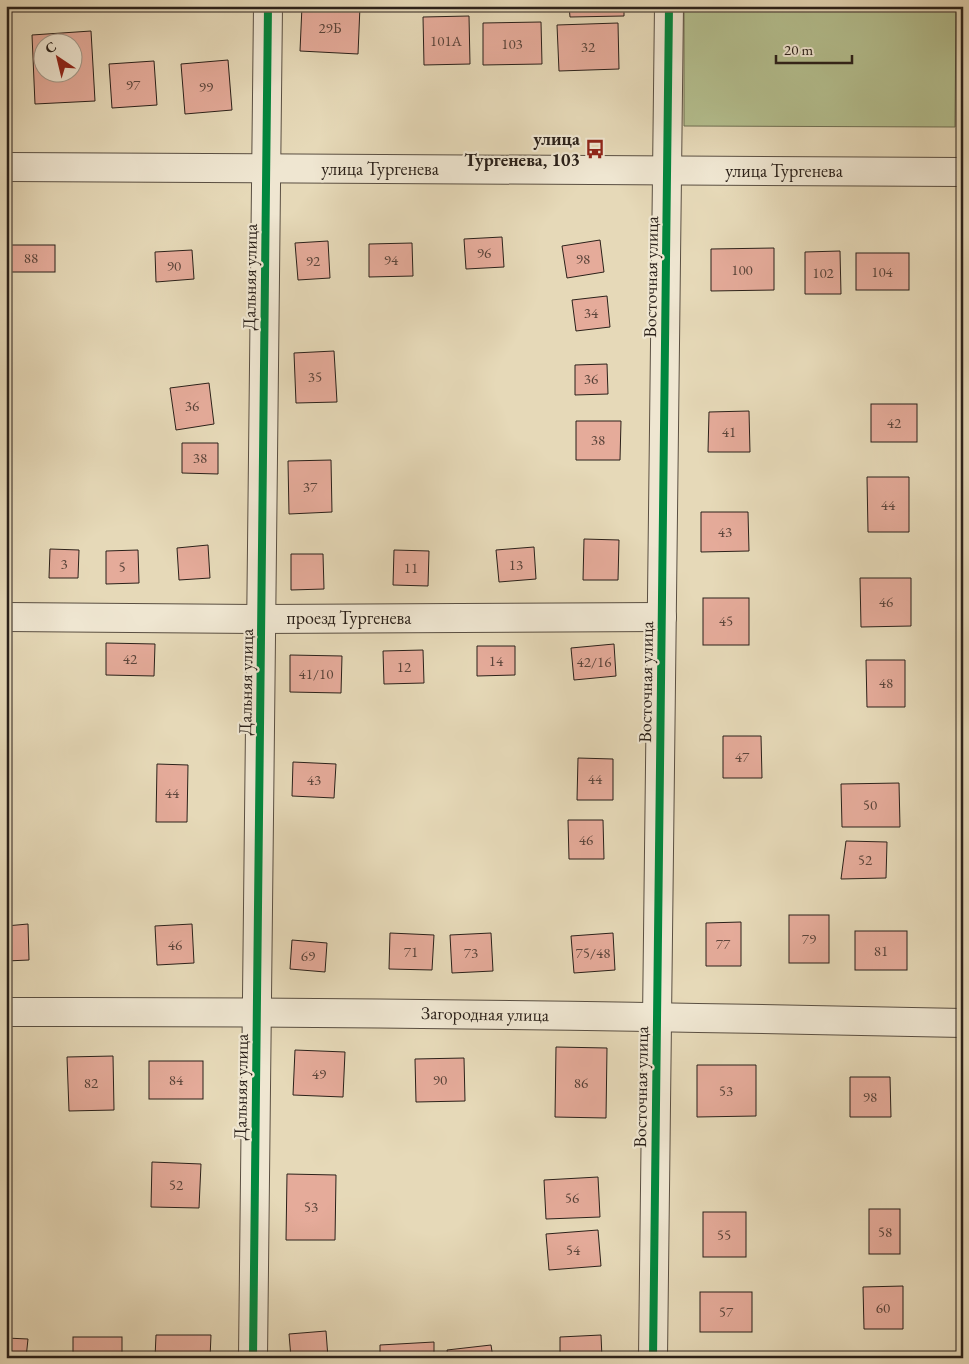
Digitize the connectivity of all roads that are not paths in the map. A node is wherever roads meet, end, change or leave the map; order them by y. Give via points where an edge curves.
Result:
1 (268, 6) edge
2 (669, 6) edge
3 (6, 167) edge
4 (266, 168) junction
5 (667, 170) junction
6 (963, 172) edge
7 (6, 617) edge
8 (662, 617) junction
9 (261, 619) junction
10 (257, 1011) junction
11 (6, 1012) edge
12 (657, 1016) junction
13 (963, 1023) edge
14 (253, 1358) edge
15 (653, 1358) edge

1 - 4 street, Дальняя улица
2 - 5 street, Восточная улица
3 - 4 street, улица Тургенева
4 - 5 street, улица Тургенева
4 - 9 street, Дальняя улица
5 - 6 street, улица Тургенева
5 - 8 street, Восточная улица
7 - 9 street, проезд Тургенева
8 - 9 street, проезд Тургенева
8 - 12 street, Восточная улица
9 - 10 street, Дальняя улица
10 - 11 street, Загородная улица
10 - 12 street, Загородная улица
10 - 14 street, Дальняя улица
12 - 13 street, Загородная улица
12 - 15 street, Восточная улица

